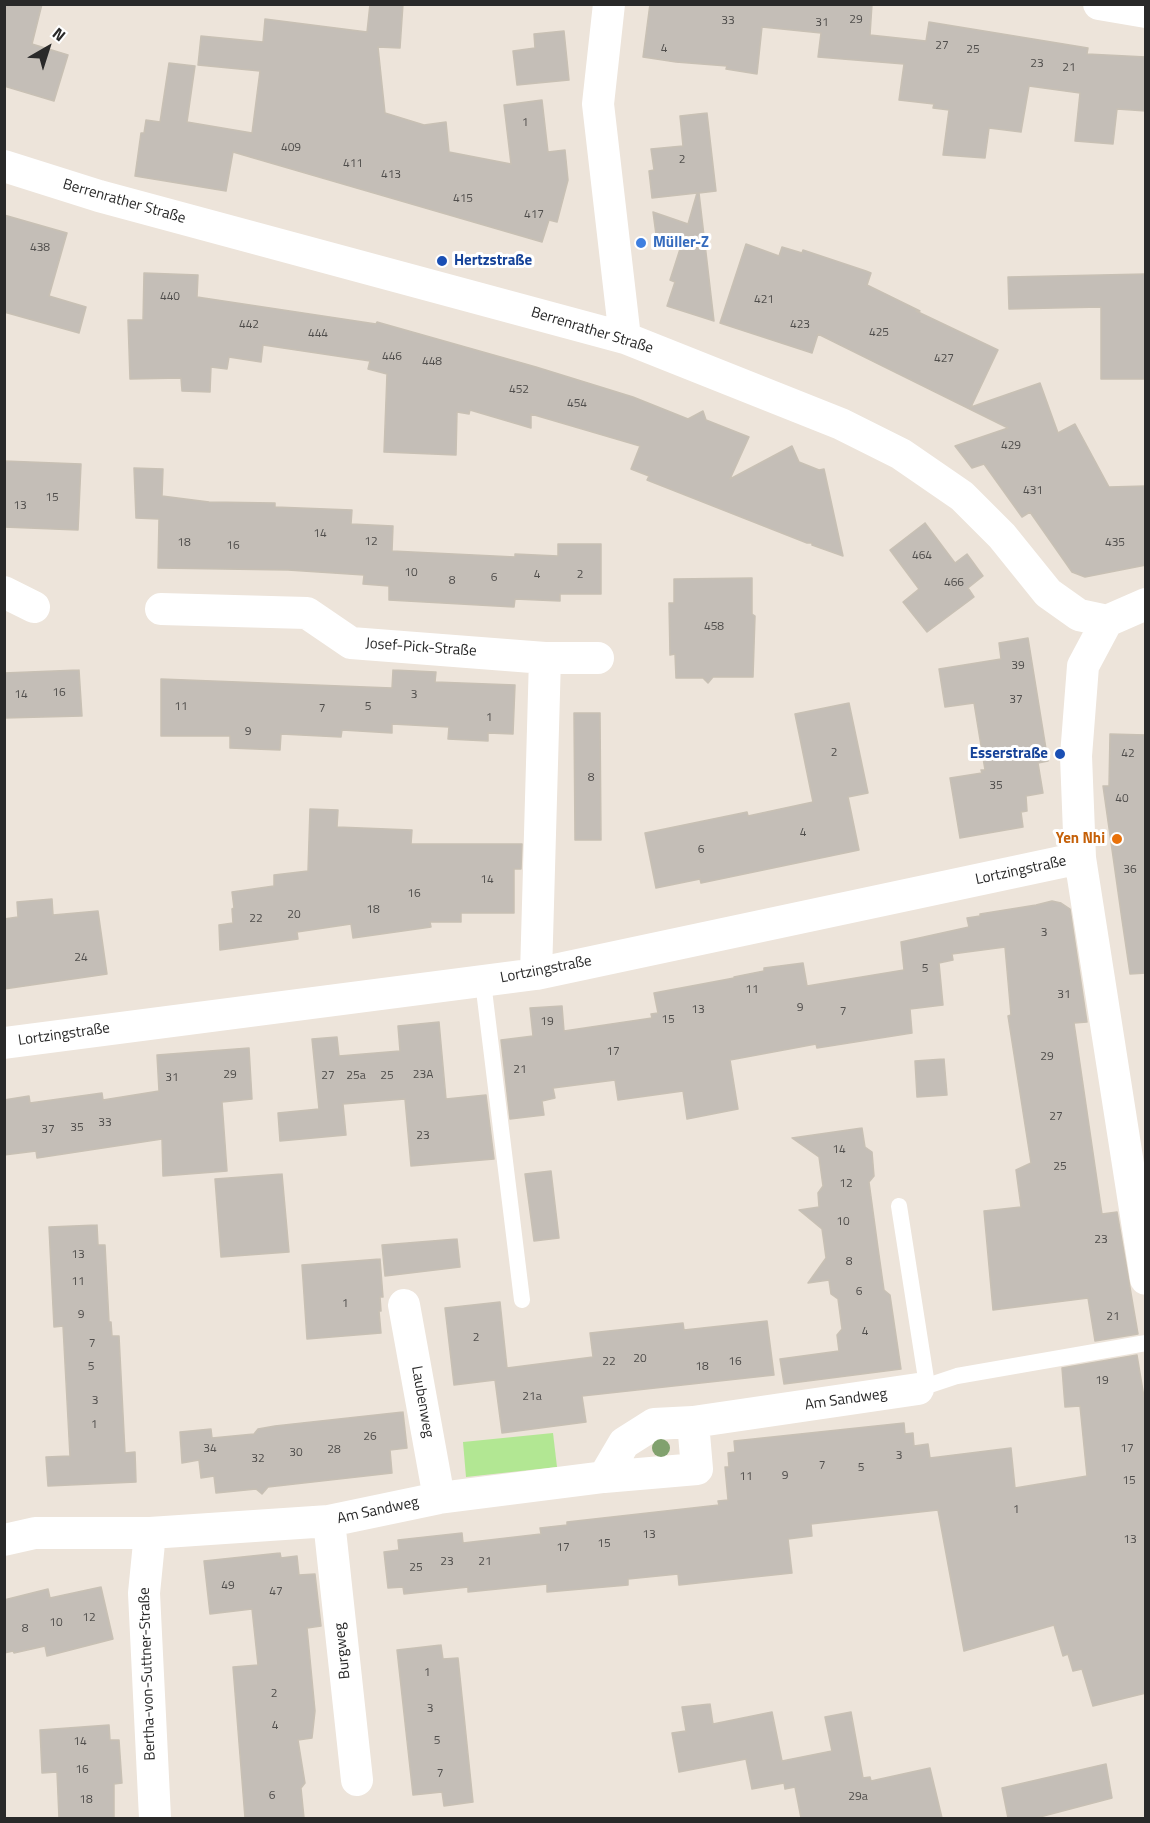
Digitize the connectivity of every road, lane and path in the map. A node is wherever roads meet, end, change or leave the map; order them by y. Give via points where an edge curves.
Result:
1 (609, 4) edge
2 (1099, 4) edge
3 (1146, 12) edge
4 (4, 166) edge
5 (625, 338) junction
6 (4, 592) edge
7 (1146, 604) edge
8 (34, 608) dead end
9 (161, 609) dead end
10 (1107, 621) junction
11 (545, 658) junction
12 (598, 658) dead end
13 (1080, 858) junction
14 (536, 974) junction
15 (483, 982) junction
16 (4, 1043) edge
17 (899, 1206) dead end
18 (1146, 1279) edge
19 (522, 1300) dead end
20 (404, 1305) dead end
21 (1146, 1343) edge
22 (923, 1387) junction
23 (693, 1422) junction
24 (604, 1477) junction
25 (439, 1498) junction
26 (329, 1521) junction
27 (150, 1533) junction
28 (4, 1540) edge
29 (357, 1780) dead end
30 (155, 1818) edge

1 - 5 street via 598,104
2 - 3 street
4 - 5 street, Berrenrather Straße via 109,199
5 - 10 street, Berrenrather Straße via 841,424 901,454 962,496 1002,536 1048,594 1079,615
6 - 8 street
7 - 10 street
9 - 11 street, Josef-Pick-Straße via 307,613 351,643
10 - 13 street via 1083,666 1076,756
11 - 12 street, Josef-Pick-Straße
11 - 14 street
13 - 14 street, Lortzingstraße
13 - 18 street
14 - 15 street, Lortzingstraße
15 - 16 street, Lortzingstraße
15 - 19 lane
17 - 22 lane
20 - 25 street, Laubenweg
21 - 22 lane, Am Sandweg via 957,1376
22 - 23 street, Am Sandweg
23 - 24 street, Am Sandweg via 654,1424 624,1443
23 - 24 street, Am Sandweg via 697,1469
24 - 25 street, Am Sandweg
25 - 26 street, Am Sandweg
26 - 27 street, Am Sandweg
26 - 29 street, Burgweg
27 - 28 street via 35,1533
27 - 30 street, Bertha-von-Suttner-Straße via 144,1593

